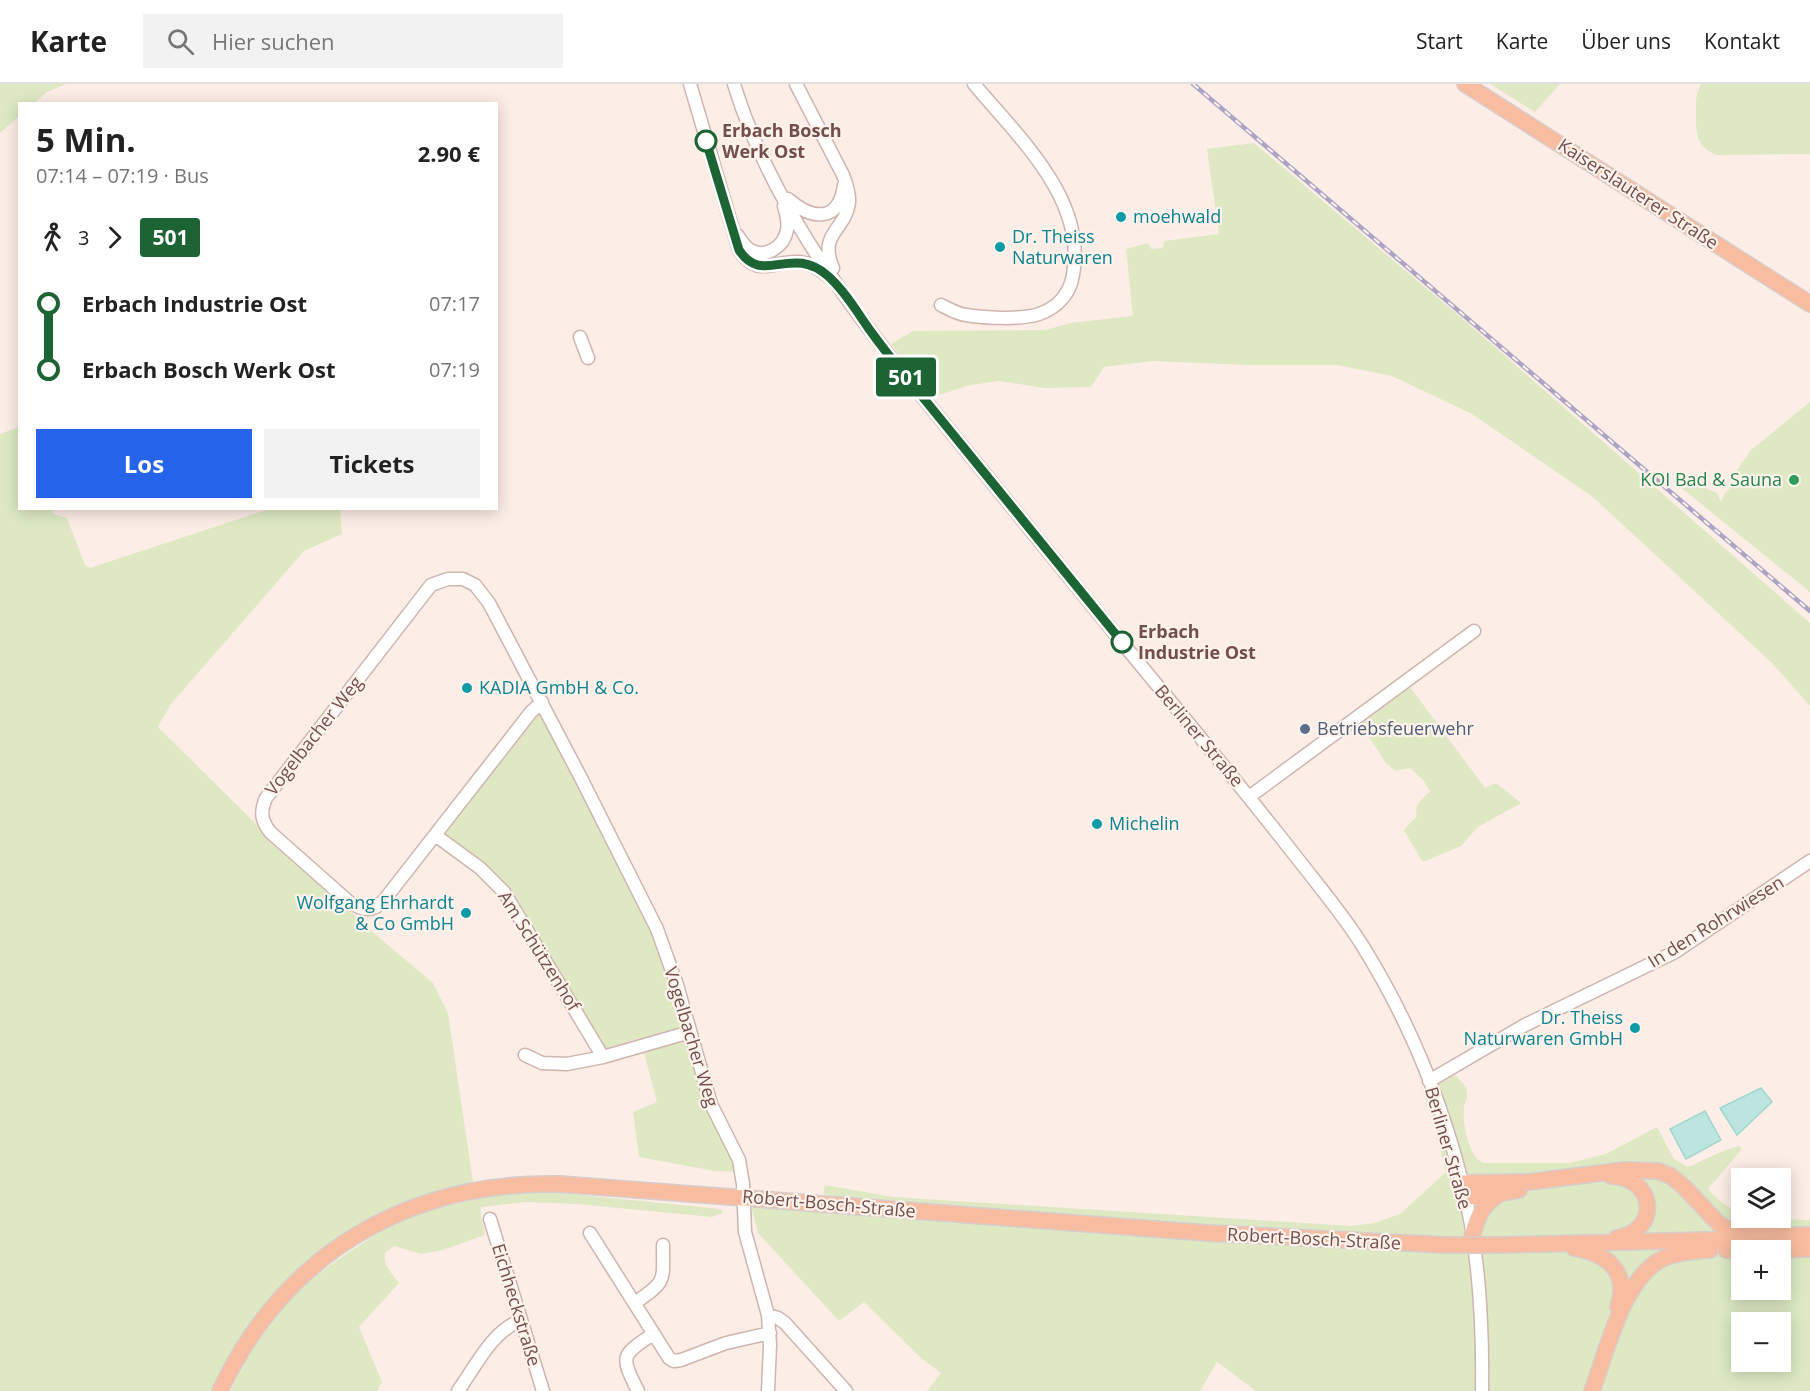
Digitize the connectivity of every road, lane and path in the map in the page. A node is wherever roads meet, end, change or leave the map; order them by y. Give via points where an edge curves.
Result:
1 (690, 84) edge
2 (734, 84) edge
3 (796, 84) edge
4 (974, 84) edge
5 (1465, 84) edge
6 (843, 175) junction
7 (774, 180) junction
8 (732, 227) junction
9 (842, 291) junction
10 (1810, 304) edge
11 (941, 305) dead end
12 (580, 337) dead end
13 (588, 358) dead end
14 (1474, 632) dead end
15 (542, 702) junction
16 (1249, 797) junction
17 (435, 835) junction
18 (1810, 861) edge
19 (690, 1032) junction
20 (525, 1055) dead end
21 (603, 1057) junction
22 (1429, 1081) junction
23 (1463, 1190) junction
24 (1500, 1194) junction
25 (743, 1197) junction
26 (490, 1219) dead end
27 (590, 1233) dead end
28 (1810, 1236) edge
29 (1472, 1237) junction
30 (1590, 1242) junction
31 (663, 1245) dead end
32 (1522, 1245) junction
33 (1553, 1246) junction
34 (1810, 1249) edge
35 (1710, 1250) junction
36 (635, 1303) junction
37 (1621, 1306) junction
38 (768, 1315) junction
39 (521, 1320) junction
40 (770, 1333) junction
41 (653, 1334) junction
42 (220, 1391) edge
43 (458, 1391) edge
44 (543, 1391) edge
45 (638, 1391) edge
46 (768, 1391) edge
47 (846, 1391) edge
48 (1482, 1391) edge
49 (1586, 1391) edge
50 (1592, 1391) edge

1 - 8 street
2 - 7 street, Berliner Straße
3 - 6 street
4 - 11 street via 1057,188 1070,225 1074,272 1060,302 1034,315 967,315
5 - 10 main road, Kaiserslauterer Straße
6 - 7 street via 842,197 830,212 822,215 802,211
6 - 9 street via 849,201 828,250
7 - 8 street via 788,220 779,247 755,252 741,242
7 - 9 street, Berliner Straße
8 - 9 street via 739,250 754,266 810,264
9 - 16 street, Berliner Straße via 907,378
12 - 13 street
14 - 16 street
15 - 17 street, Vogelbacher Weg
15 - 17 street, Vogelbacher Weg via 480,591 463,579 439,581 421,597 262,807 263,822 270,832 361,909 381,904
15 - 19 street, Vogelbacher Weg via 654,922
16 - 22 street, Berliner Straße via 1362,945 1399,1011
17 - 21 street, Am Schützenhof via 480,868 504,892
18 - 22 street, In den Rohrwiesen via 1675,952 1525,1025
19 - 21 street
19 - 25 street, Vogelbacher Weg via 711,1104 739,1160
20 - 21 street via 554,1064
22 - 23 street, Berliner Straße
23 - 24 main road via 1479,1197
23 - 28 main road via 1625,1170 1658,1171 1671,1176 1720,1225 1730,1230
23 - 29 street, Berliner Straße
24 - 29 main road via 1480,1210
24 - 30 main road via 1611,1176 1635,1182 1647,1202 1642,1224 1626,1236
25 - 32 main road, Robert-Bosch-Straße, bridge via 1196,1233
25 - 38 street, Vogelbacher Weg via 745,1233
25 - 42 main road, Robert-Bosch-Straße via 531,1183 474,1189 418,1205 362,1232 301,1277 260,1323
26 - 39 street, Eichheckstraße
27 - 36 street
28 - 30 main road, Robert-Bosch-Straße
29 - 48 street, Berliner Straße via 1481,1319
30 - 32 main road, Robert-Bosch-Straße
31 - 36 street via 662,1281
32 - 33 main road, Robert-Bosch-Straße
33 - 35 main road, Robert-Bosch-Straße
33 - 37 main road via 1588,1250 1608,1260 1619,1278
34 - 35 main road, Robert-Bosch-Straße
35 - 37 main road via 1675,1255 1653,1265
36 - 41 street
37 - 49 main road
37 - 50 main road
38 - 40 street, Vogelbacher Weg
38 - 47 street via 784,1323
39 - 43 street via 499,1332
39 - 44 street, Eichheckstraße
40 - 41 street via 726,1343 681,1360 669,1358
40 - 46 street, Vogelbacher Weg
41 - 45 street via 627,1355 629,1373

